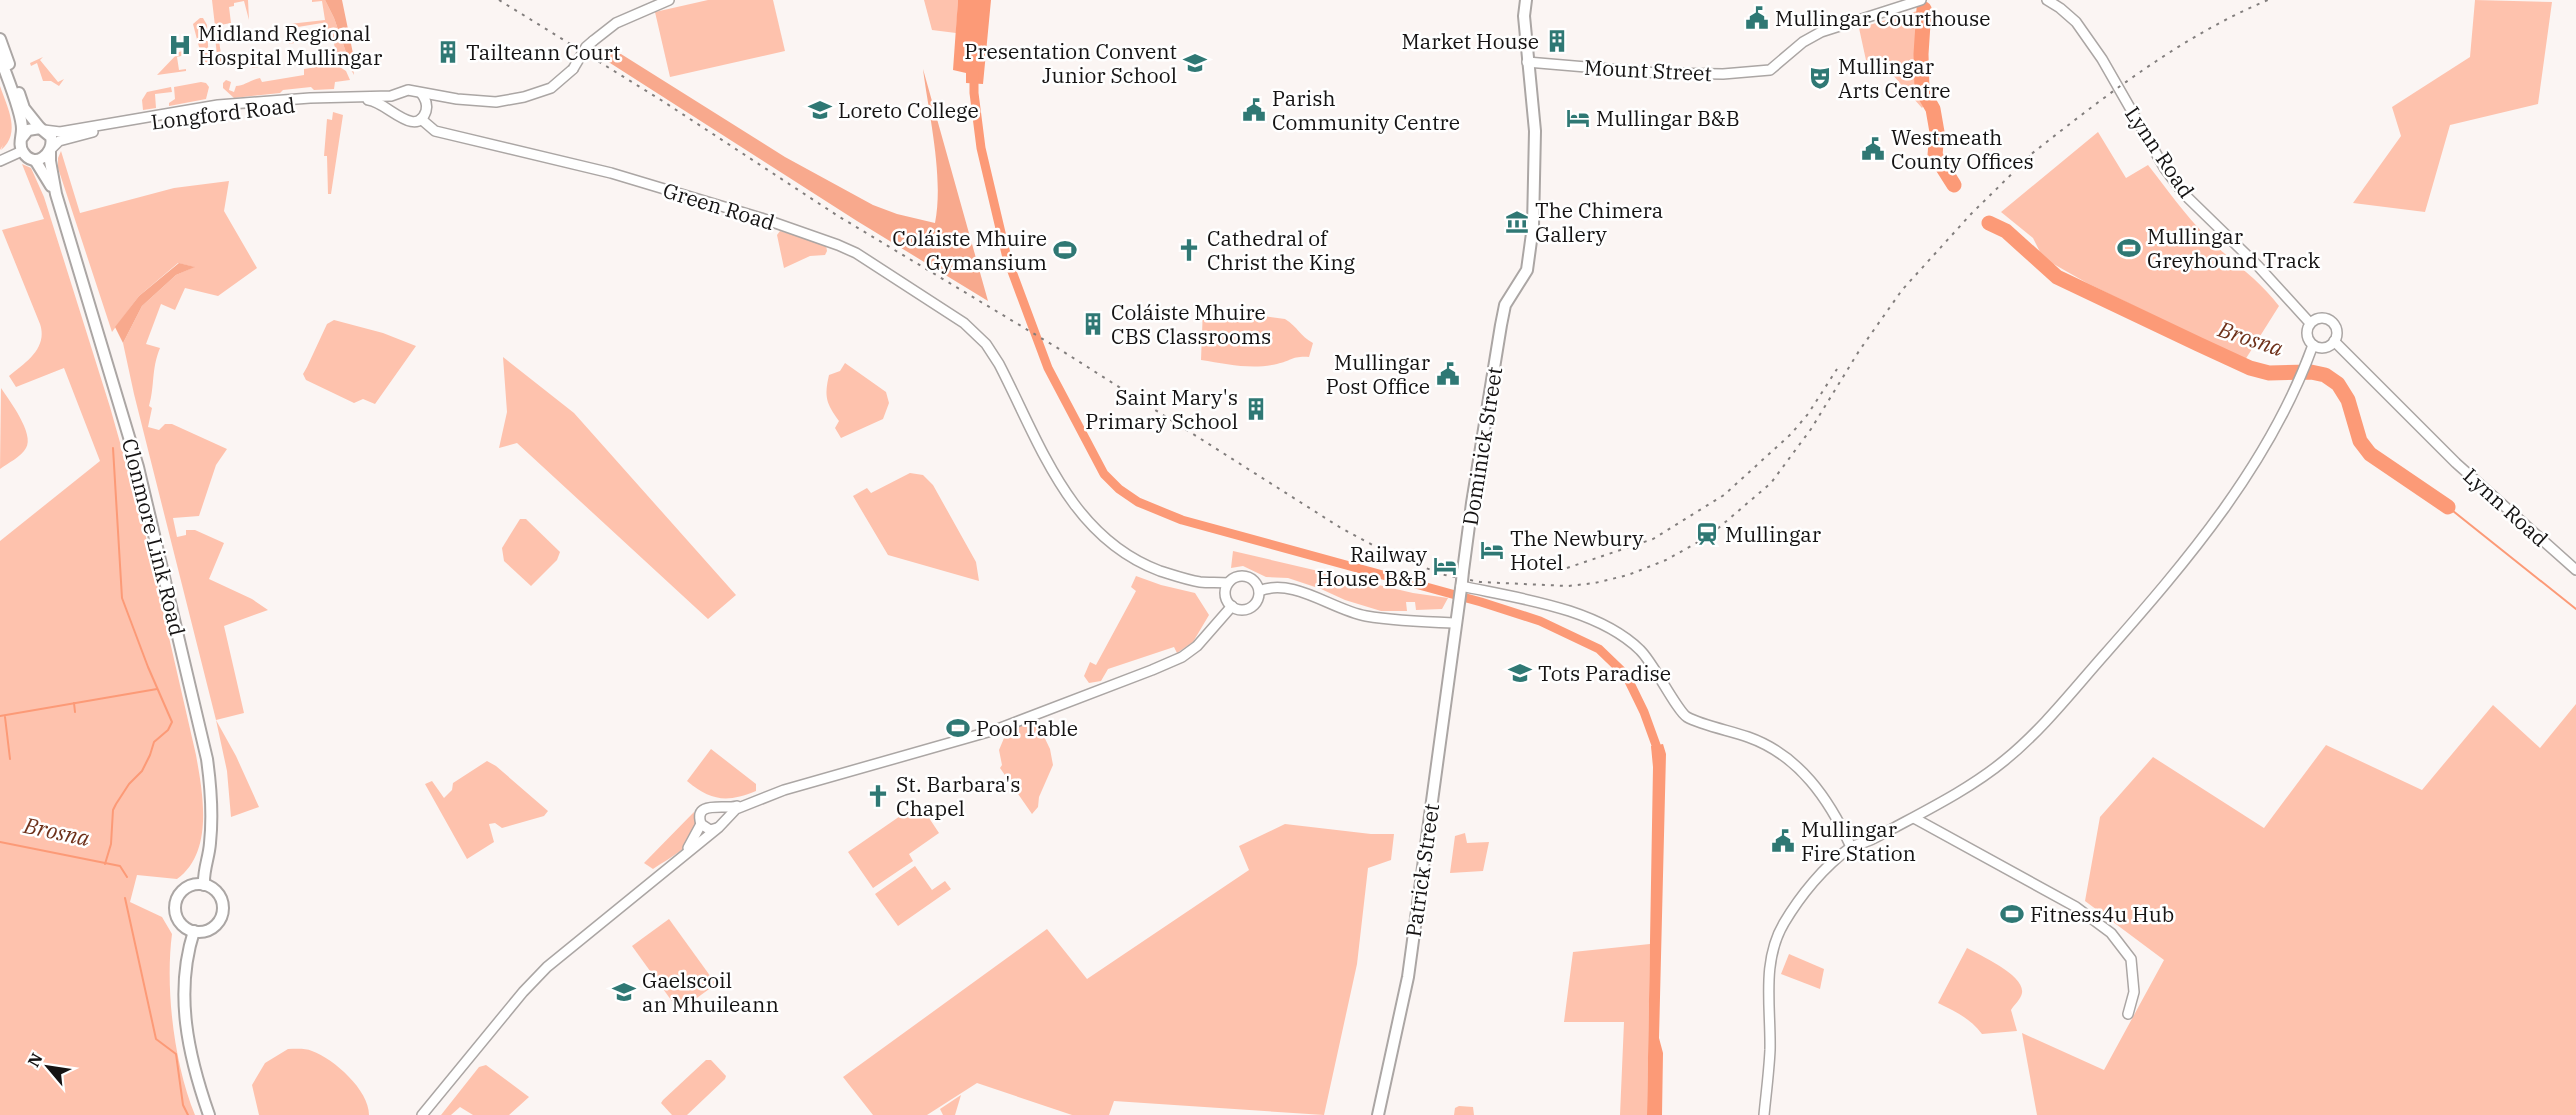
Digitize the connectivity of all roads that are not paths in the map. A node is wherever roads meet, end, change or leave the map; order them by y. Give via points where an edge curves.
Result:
1 (669, 0) edge
2 (1526, 0) edge
3 (1920, 0) edge
4 (2047, 0) edge
5 (0, 39) edge
6 (0, 57) edge
7 (1527, 62) junction
8 (404, 91) junction
9 (421, 93) junction
10 (293, 99) junction
11 (457, 99) junction
12 (320, 102) junction
13 (426, 103) junction
14 (216, 105) junction
15 (247, 108) junction
16 (397, 114) junction
17 (421, 119) junction
18 (42, 129) junction
19 (21, 139) junction
20 (51, 150) junction
21 (22, 152) junction
22 (35, 160) junction
23 (0, 161) edge
24 (56, 194) junction
25 (2310, 323) junction
26 (2334, 342) junction
27 (2313, 345) junction
28 (2576, 570) edge
29 (1462, 581) junction
30 (1228, 583) junction
31 (1259, 591) junction
32 (1232, 606) junction
33 (1455, 623) junction
34 (745, 805) junction
35 (717, 807) junction
36 (1914, 818) junction
37 (701, 824) junction
38 (719, 826) junction
39 (1851, 847) junction
40 (683, 855) junction
41 (204, 885) junction
42 (194, 931) junction
43 (2128, 1014) dead end
44 (209, 1115) edge
45 (423, 1115) edge
46 (1378, 1115) edge
47 (1764, 1115) edge

1 - 11 street, bridge via 616,23 586,47 573,69 551,88 496,102
2 - 7 main road
3 - 7 street, Mount Street via 1821,32 1770,70 1657,73
4 - 25 street, Lynn Road via 2076,22 2183,193
5 - 18 main road via 24,108
6 - 19 main road via 22,126
7 - 29 main road, Dominick Street via 1535,131 1533,225 1527,270 1505,305
8 - 9 street
8 - 10 street via 391,96
8 - 16 street via 395,101
9 - 11 street
9 - 13 street
10 - 12 street
10 - 14 street
11 - 13 street
12 - 15 street, Longford Road
12 - 16 street, Longford Road via 375,100
13 - 17 street
14 - 15 street via 222,109
14 - 18 street via 58,133
15 - 20 street, Longford Road via 98,131 59,141
16 - 17 street via 407,122
17 - 30 street, Green Road via 435,131 611,172 761,218 856,253 964,323 990,351 1066,495 1085,520 1112,544 1133,559 1173,575 1199,582
18 - 19 main road via 28,130
18 - 20 main road via 51,137
19 - 21 main road
20 - 22 main road via 44,158
20 - 24 main road, Clonmore Link Road
21 - 22 main road
21 - 23 street
22 - 24 main road, Clonmore Link Road
24 - 41 main road, Clonmore Link Road via 138,467 207,759 212,801
25 - 26 street via 2319,318 2329,319 2337,332
25 - 27 street via 2306,332
26 - 27 street via 2322,348
26 - 28 street, Lynn Road via 2456,463
27 - 36 street via 2274,433 2214,523 2155,597 2048,720 2006,759
29 - 33 main road, Dominick Street
29 - 39 street via 1596,621 1621,635 1641,650 1685,716 1751,738 1790,759 1829,805
30 - 31 street via 1246,576
30 - 32 street via 1226,597
31 - 32 street via 1257,601 1249,608
31 - 33 street via 1291,590 1364,616
32 - 34 street via 1197,646 1152,670 995,730 784,790
33 - 46 main road, Patrick Street via 1408,976
34 - 35 street
34 - 38 street
35 - 37 street via 703,810
35 - 38 street via 723,815
36 - 39 street
36 - 43 street via 2076,907 2111,933 2131,959 2134,992
37 - 38 street via 710,830
37 - 40 street
38 - 40 street
39 - 47 street via 1807,890 1784,924 1772,951
40 - 45 street via 542,972
41 - 42 main road via 216,892 222,912 215,925
41 - 42 main road via 190,886 176,902 177,917
42 - 44 main road via 186,955 184,1005 190,1056

